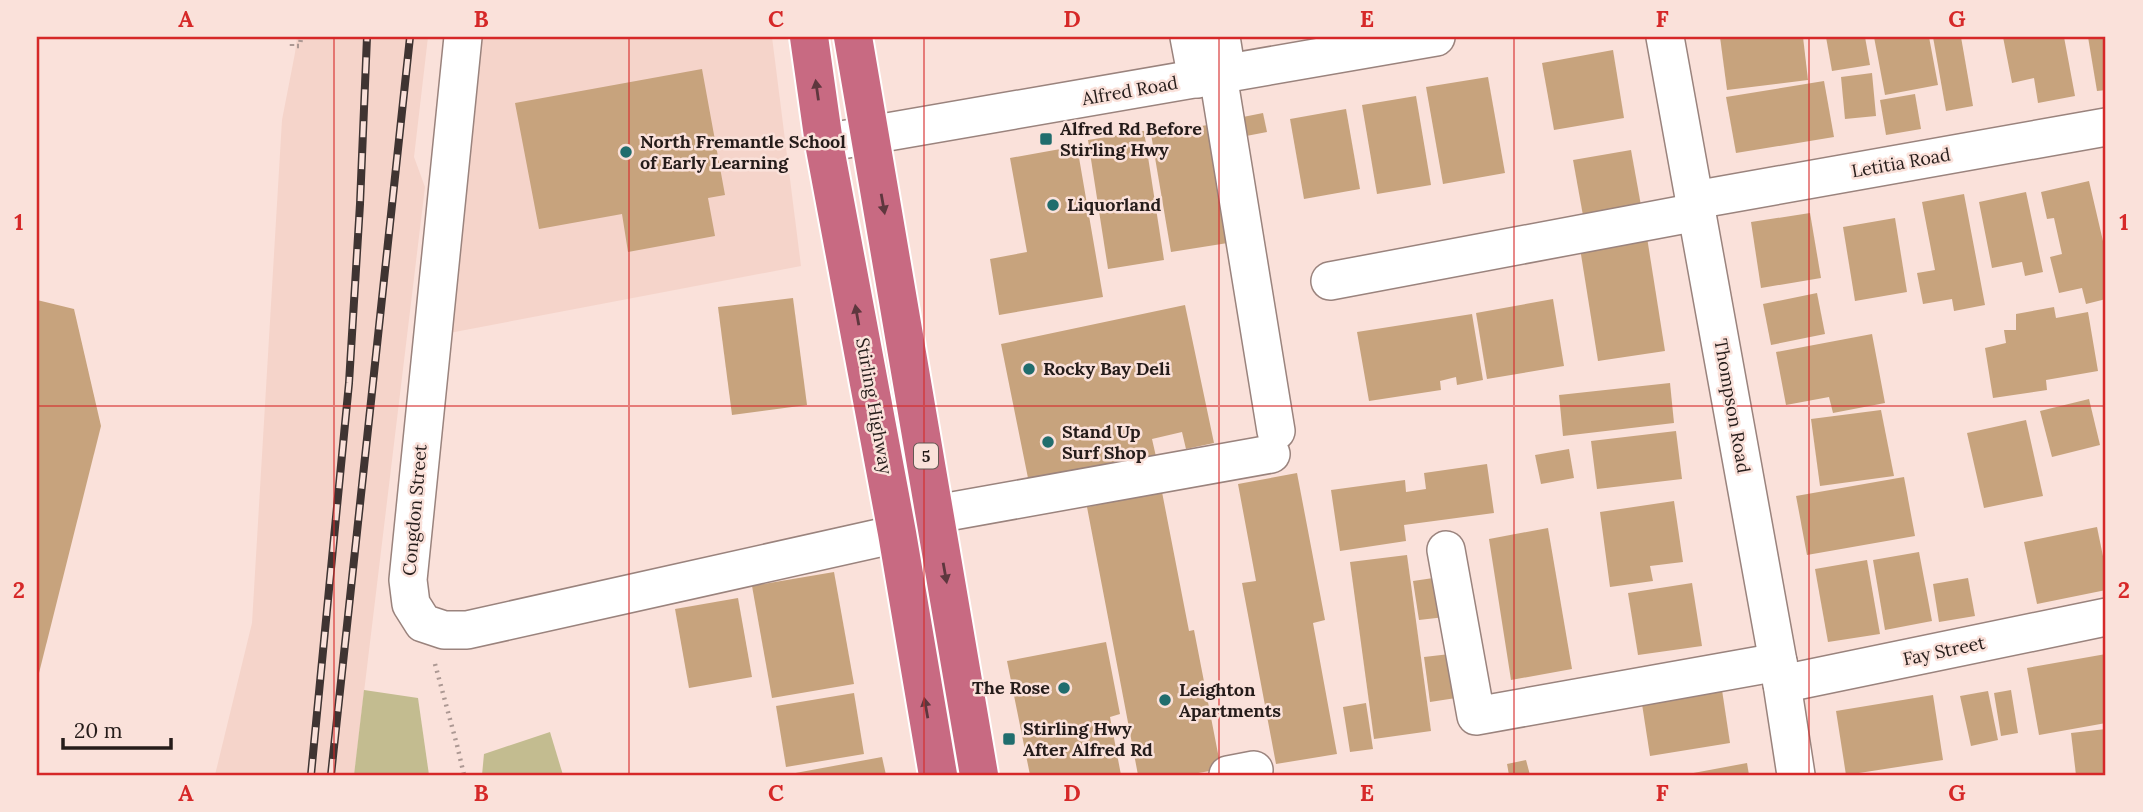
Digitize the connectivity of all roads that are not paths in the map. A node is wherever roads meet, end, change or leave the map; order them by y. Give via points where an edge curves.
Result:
1 (463, 37) edge
2 (809, 37) edge
3 (853, 37) edge
4 (1189, 37) edge
5 (1221, 37) edge
6 (1429, 37) edge
7 (1665, 37) edge
8 (1214, 76) junction
9 (2106, 127) edge
10 (871, 137) junction
11 (824, 144) junction
12 (1696, 206) junction
13 (1330, 281) dead end
14 (936, 519) junction
15 (897, 533) junction
16 (1446, 550) dead end
17 (2106, 617) edge
18 (1780, 673) junction
19 (938, 775) edge
20 (979, 775) edge
21 (1796, 775) edge

1 - 15 street, Congdon Street via 408,580 411,604 423,623 467,630
11 -> 2 highway, Stirling Highway
3 - 10 highway, 5
4 - 8 street
5 - 8 street
6 - 8 street, Alfred Road
7 - 12 street, Thompson Road
8 - 10 street, Alfred Road
8 - 14 street via 1273,442
9 - 12 street, Letitia Road
10 - 11 street, Alfred Road
10 -> 14 highway, 5
15 -> 11 highway, Stirling Highway
12 - 13 street, Letitia Road
12 - 18 street, Thompson Road
14 - 15 street
14 -> 20 highway, 5
19 -> 15 highway, Stirling Highway
16 - 18 street, Fay Street via 1476,716
17 - 18 street, Fay Street
18 - 21 street, Thompson Road

